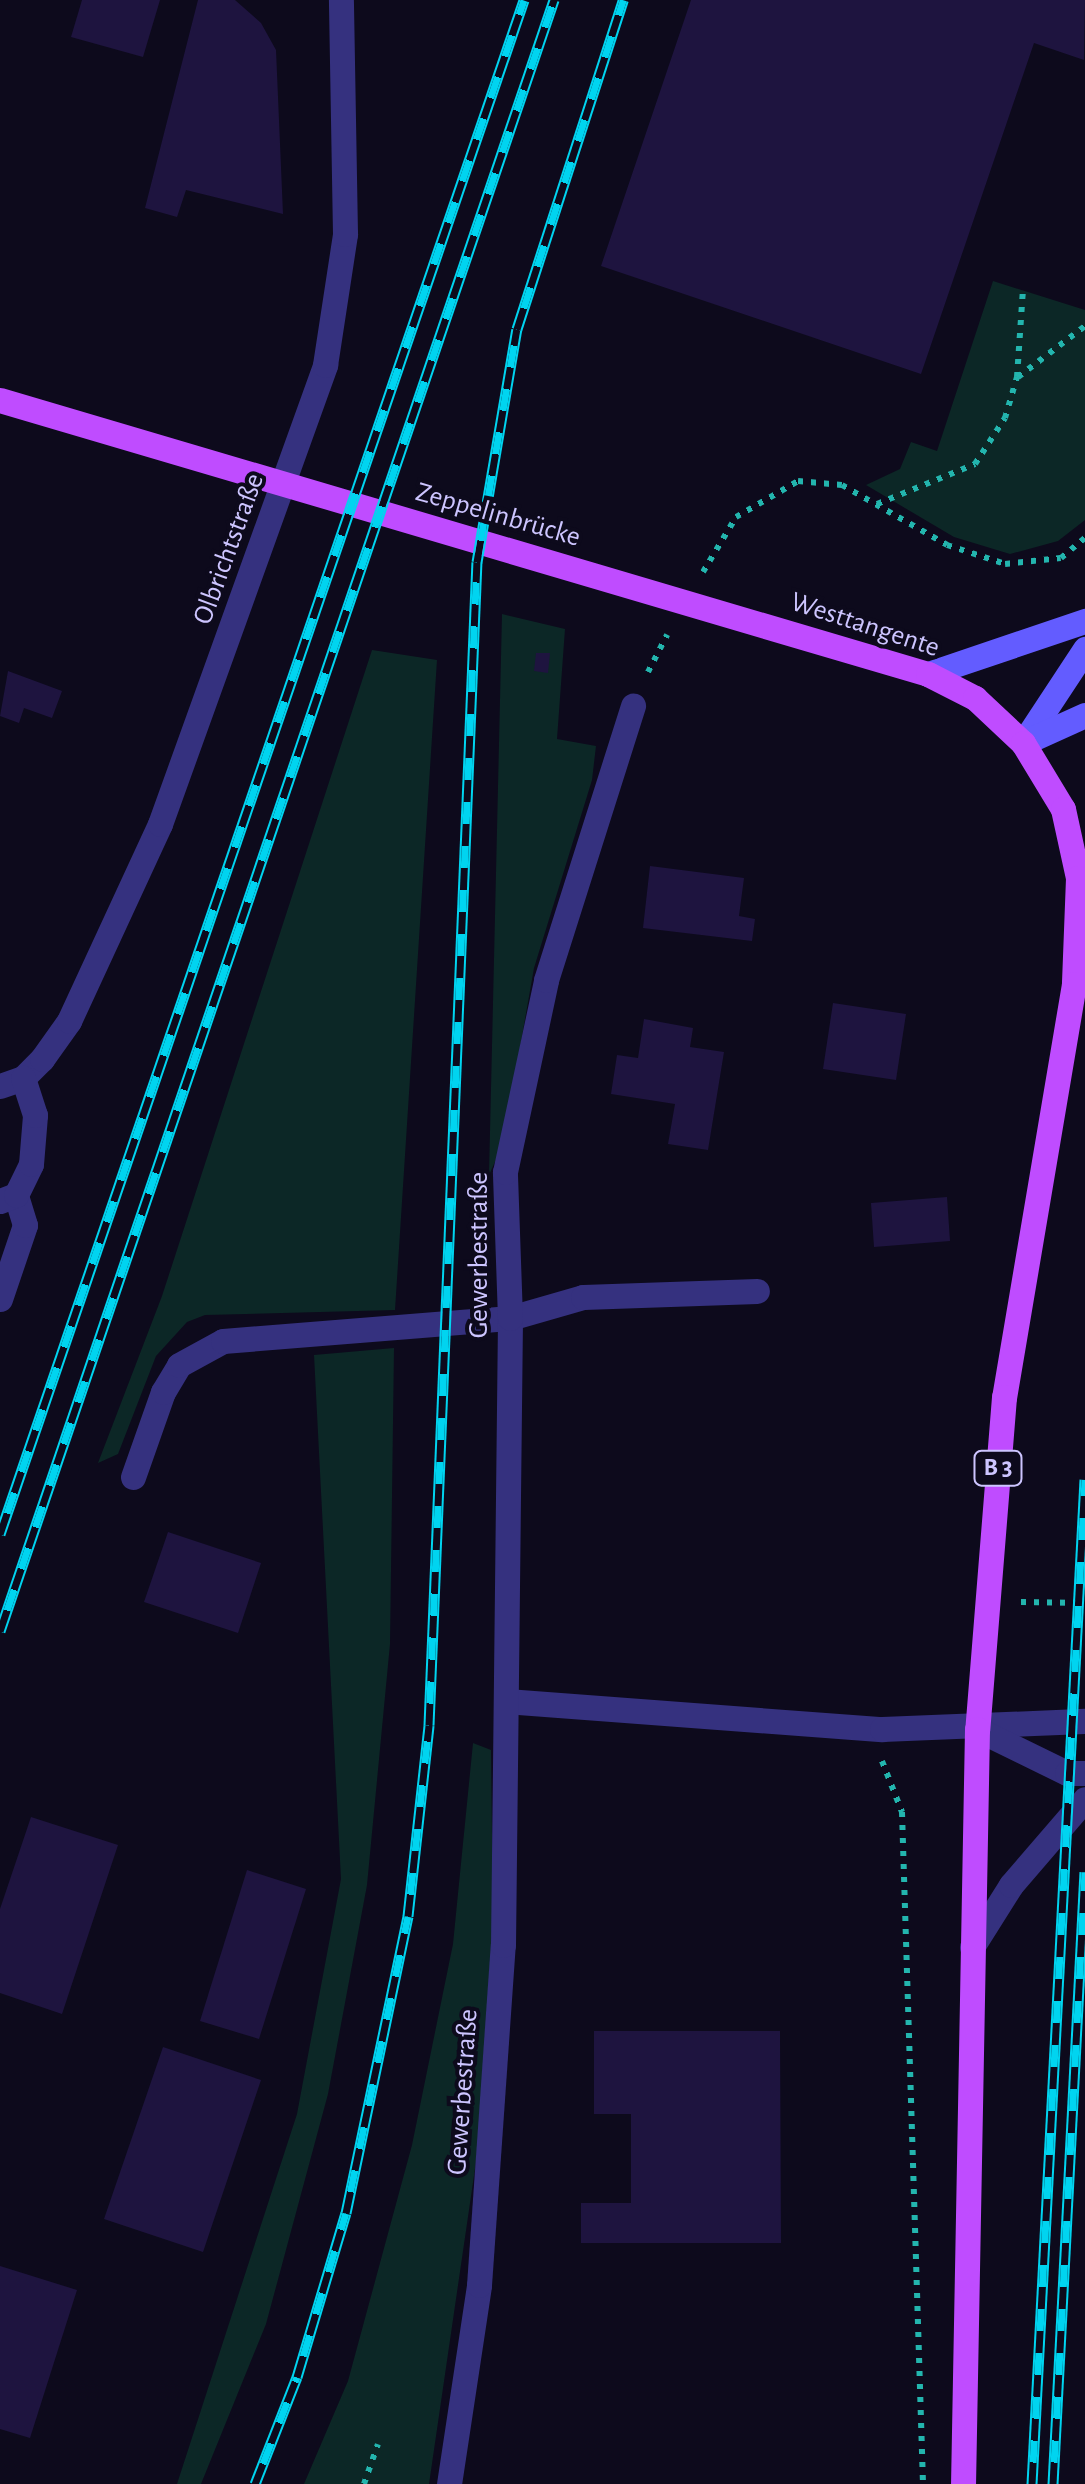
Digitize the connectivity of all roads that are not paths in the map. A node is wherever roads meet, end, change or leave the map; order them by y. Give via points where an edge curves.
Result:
1 (340, 0) edge
2 (0, 400) edge
3 (728, 614) joint
4 (1085, 621) edge
5 (1085, 649) edge
6 (928, 674) junction
7 (632, 705) road end
8 (1085, 714) edge
9 (1023, 743) junction
10 (1081, 868) edge
11 (11, 1082) edge
12 (8, 1198) edge
13 (757, 1291) dead end
14 (0, 1299) edge
15 (510, 1318) junction
16 (134, 1477) dead end
17 (506, 1701) junction
18 (1085, 1722) edge
19 (977, 1730) junction
20 (1085, 1773) edge
21 (1085, 1799) edge
22 (972, 1947) junction
23 (449, 2484) edge
24 (963, 2484) edge

1 - 11 street, Olbrichtstraße via 345,234 324,365 160,824 68,1020
2 - 3 main road, Zeppelinbrücke
3 - 6 main road, Westtangente
4 - 6 main road
5 - 9 main road
6 - 9 main road, Westtangente via 974,698
7 - 15 street, Gewerbestraße via 546,980 505,1172
8 - 9 main road
9 - 10 main road, B 3 via 1063,809
10 - 19 main road, B 3 via 1074,984 1004,1397
11 - 12 street, Olbrichtstraße via 36,1139
12 - 14 street via 25,1225
13 - 15 street via 583,1297
15 - 16 street via 254,1337 197,1351 162,1392
15 - 17 street, Gewerbestraße
17 - 19 street
17 - 23 street, Gewerbestraße via 503,1945 480,2266
18 - 19 street
19 - 20 street via 1067,1773
19 - 22 main road, B 3
21 - 22 street via 1011,1885
22 - 24 main road, B 3

